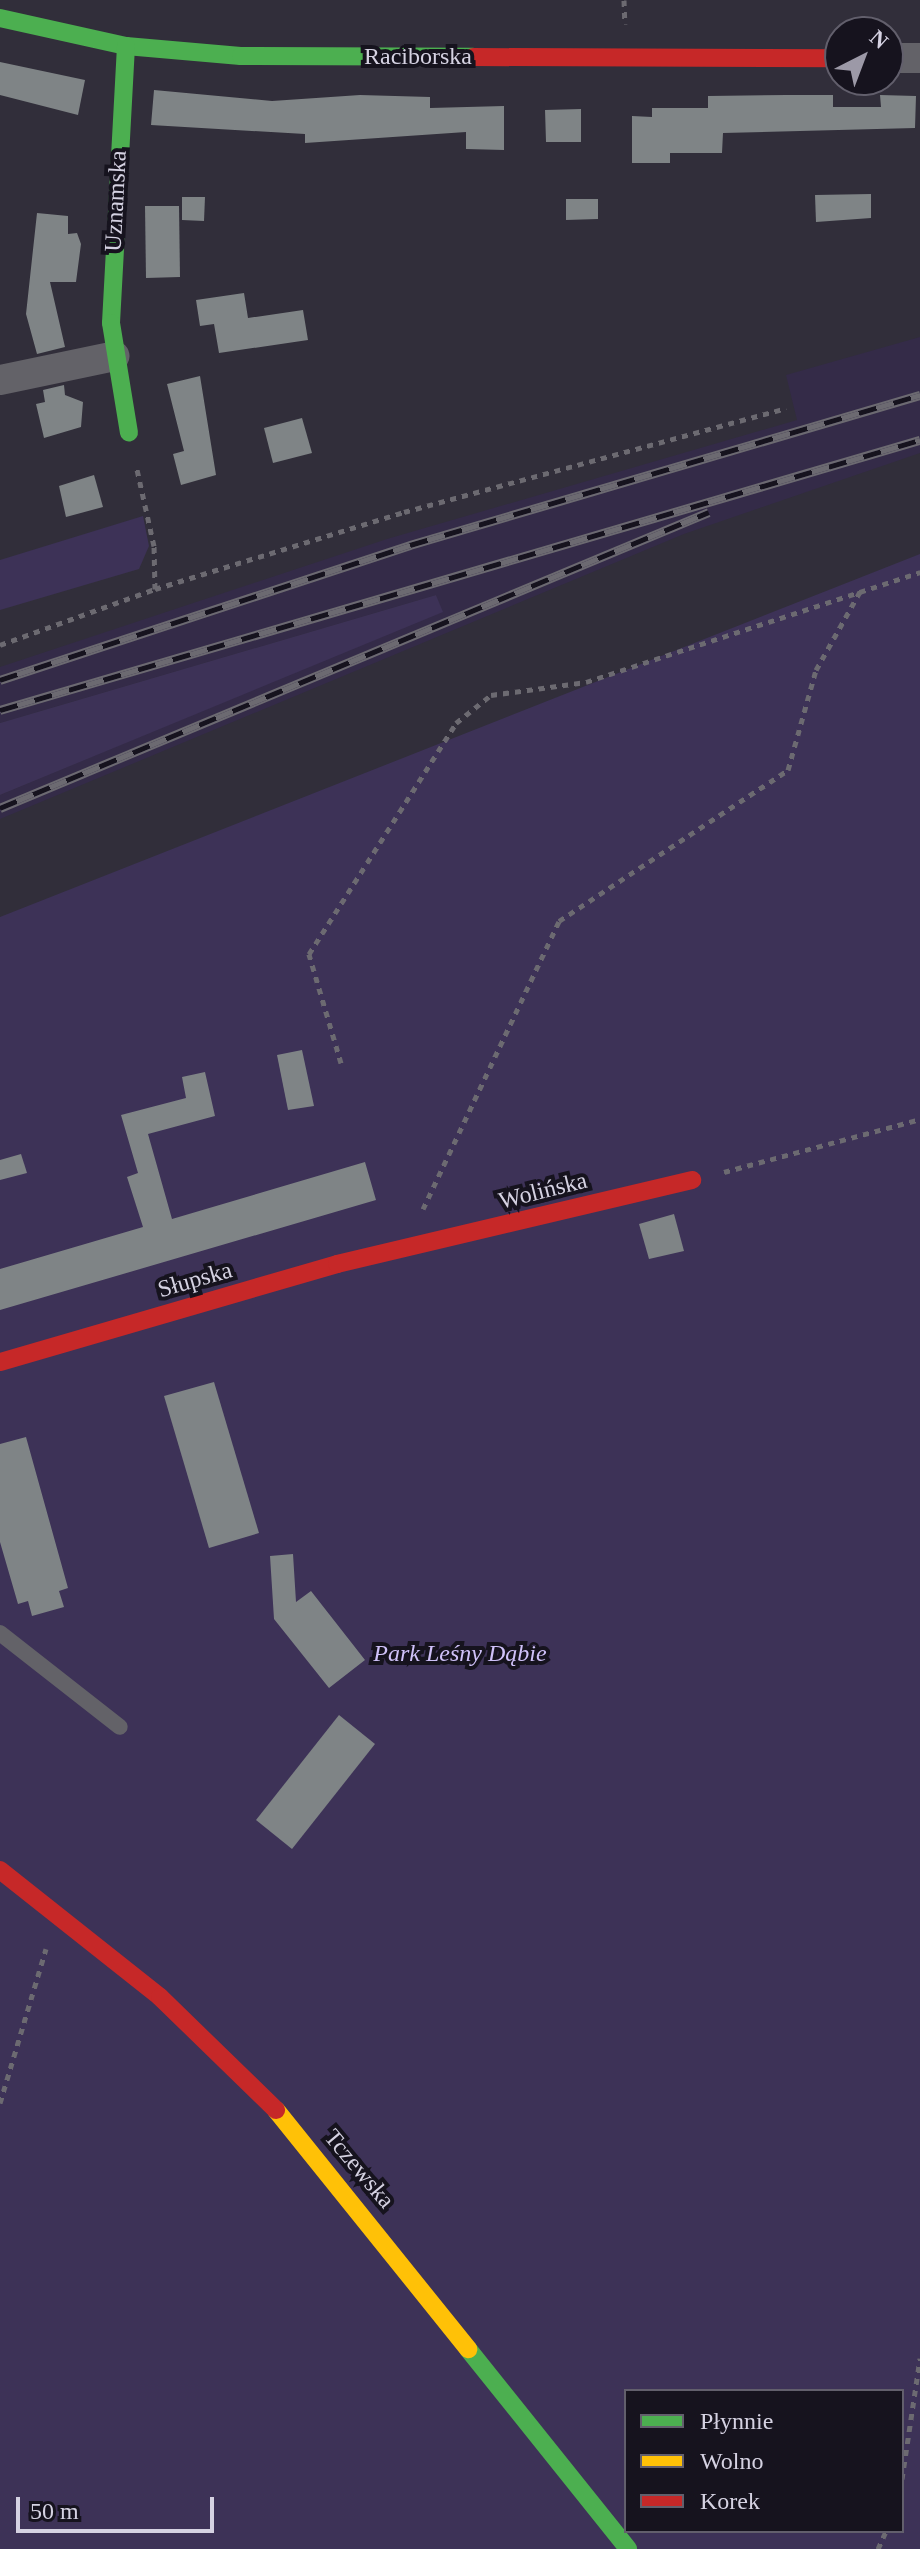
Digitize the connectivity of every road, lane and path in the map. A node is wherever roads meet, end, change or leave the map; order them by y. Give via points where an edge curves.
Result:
1 (0, 18) edge
2 (126, 46) junction
3 (824, 58) edge
4 (115, 356) junction
5 (0, 380) edge
6 (786, 408) dead end
7 (129, 433) joint
8 (920, 572) edge
9 (863, 588) junction
10 (155, 589) junction
11 (0, 645) edge
12 (341, 1063) dead end
13 (920, 1119) edge
14 (714, 1175) dead end
15 (692, 1180) dead end
16 (404, 1249) junction
17 (0, 1362) edge
18 (0, 1633) edge
19 (120, 1727) dead end
20 (0, 1870) edge
21 (59, 1914) junction
22 (0, 2103) edge
23 (920, 2358) edge
24 (904, 2466) edge
25 (628, 2549) edge

1 - 2 street, Raciborska
2 - 3 street, Raciborska via 241,56
2 - 4 street, Uznamska via 112,267
4 - 5 street
4 - 7 street, Uznamska
6 - 10 path via 404,512
7 - 10 path via 154,546
8 - 9 path
9 - 12 path via 586,682 491,695 456,723 309,954
9 - 16 path via 816,670 788,770 559,921
10 - 11 path
13 - 14 path
15 - 16 street, Wolińska
16 - 17 street, Słupska
18 - 19 lane
20 - 21 street, Tczewska
21 - 22 path
21 - 25 street, Tczewska via 270,2102
23 - 24 path

